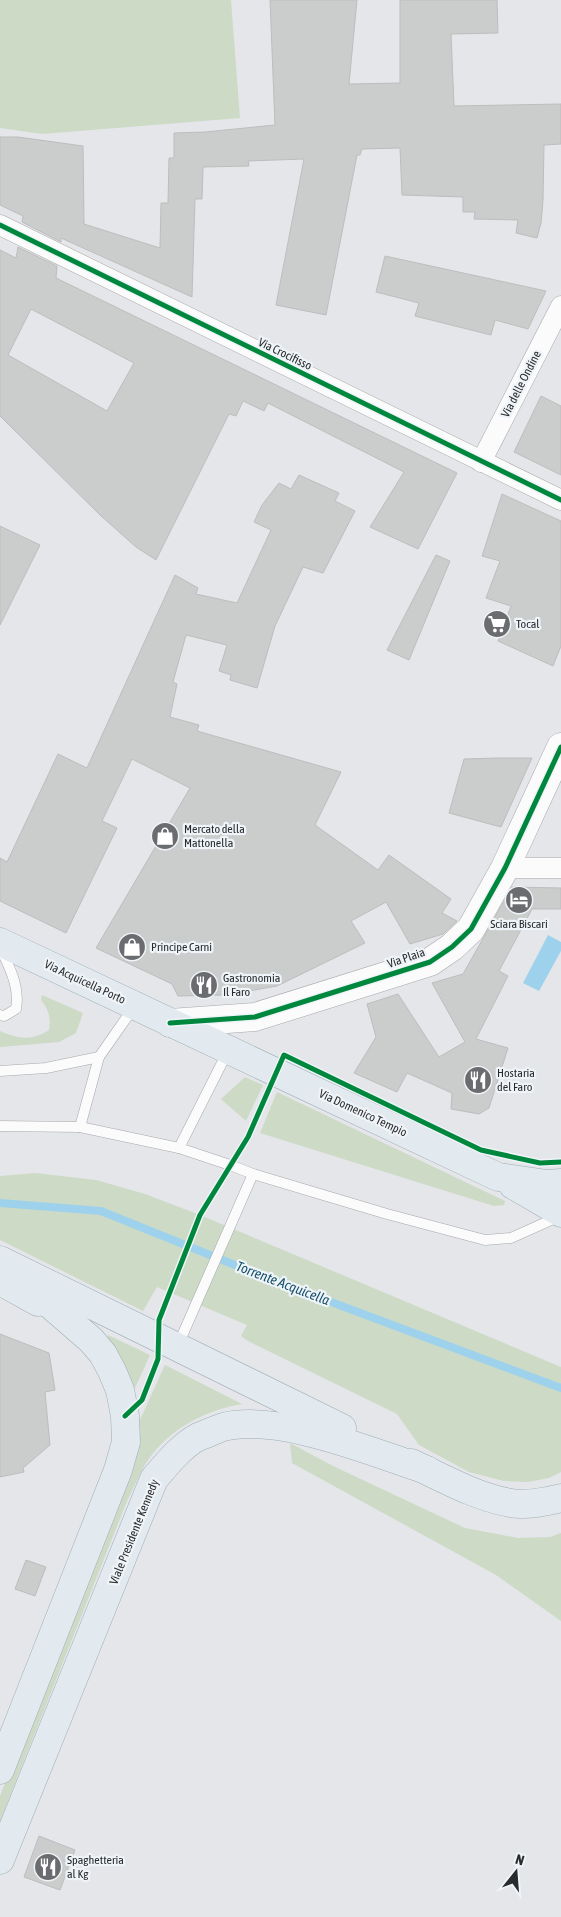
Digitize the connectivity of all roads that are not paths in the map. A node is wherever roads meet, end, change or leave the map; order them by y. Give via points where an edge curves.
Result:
1 (0, 225) edge
2 (561, 306) edge
3 (481, 462) junction
4 (561, 500) edge
5 (561, 747) edge
6 (505, 868) junction
7 (561, 868) edge
8 (0, 942) edge
9 (0, 947) edge
10 (135, 1006) junction
11 (0, 1015) edge
12 (170, 1023) junction
13 (228, 1049) junction
14 (99, 1057) junction
15 (0, 1071) edge
16 (0, 1126) edge
17 (80, 1127) junction
18 (179, 1148) junction
19 (252, 1174) junction
20 (498, 1177) junction
21 (561, 1183) edge
22 (561, 1214) edge
23 (0, 1260) edge
24 (0, 1281) edge
25 (60, 1315) junction
26 (178, 1347) junction
27 (427, 1470) junction
28 (561, 1498) edge
29 (0, 1770) edge
30 (0, 1860) edge

1 - 3 street, Via Crocifisso
2 - 3 street, Via delle Ondine
3 - 4 street, Via Crocifisso
5 - 6 street, Via Plaia
6 - 7 street
6 - 12 street, Via Plaia via 471,929 430,962 255,1017
8 - 10 main road, Via Acquicella Porto
9 - 11 lane via 16,983 18,998 16,1009
10 - 12 main road, Via Acquicella Porto
10 - 14 lane
12 - 13 main road, Via Domenico Tempio
13 - 18 lane
13 - 20 main road, Via Domenico Tempio
14 - 15 lane via 46,1068
14 - 17 lane
16 - 17 lane
17 - 18 lane
18 - 19 lane
19 - 22 lane via 485,1240 511,1238
19 - 26 lane
20 - 21 main road, Via Domenico Tempio
20 - 22 main road
23 - 25 main road
23 - 26 main road
24 - 25 main road
25 - 29 main road via 91,1340 112,1371 120,1390 126,1442 118,1470
26 - 27 main road
27 - 28 main road via 481,1495 514,1504
27 - 30 main road, Viale Presidente Kennedy via 310,1432 251,1425 223,1427 196,1438 174,1456 154,1479

